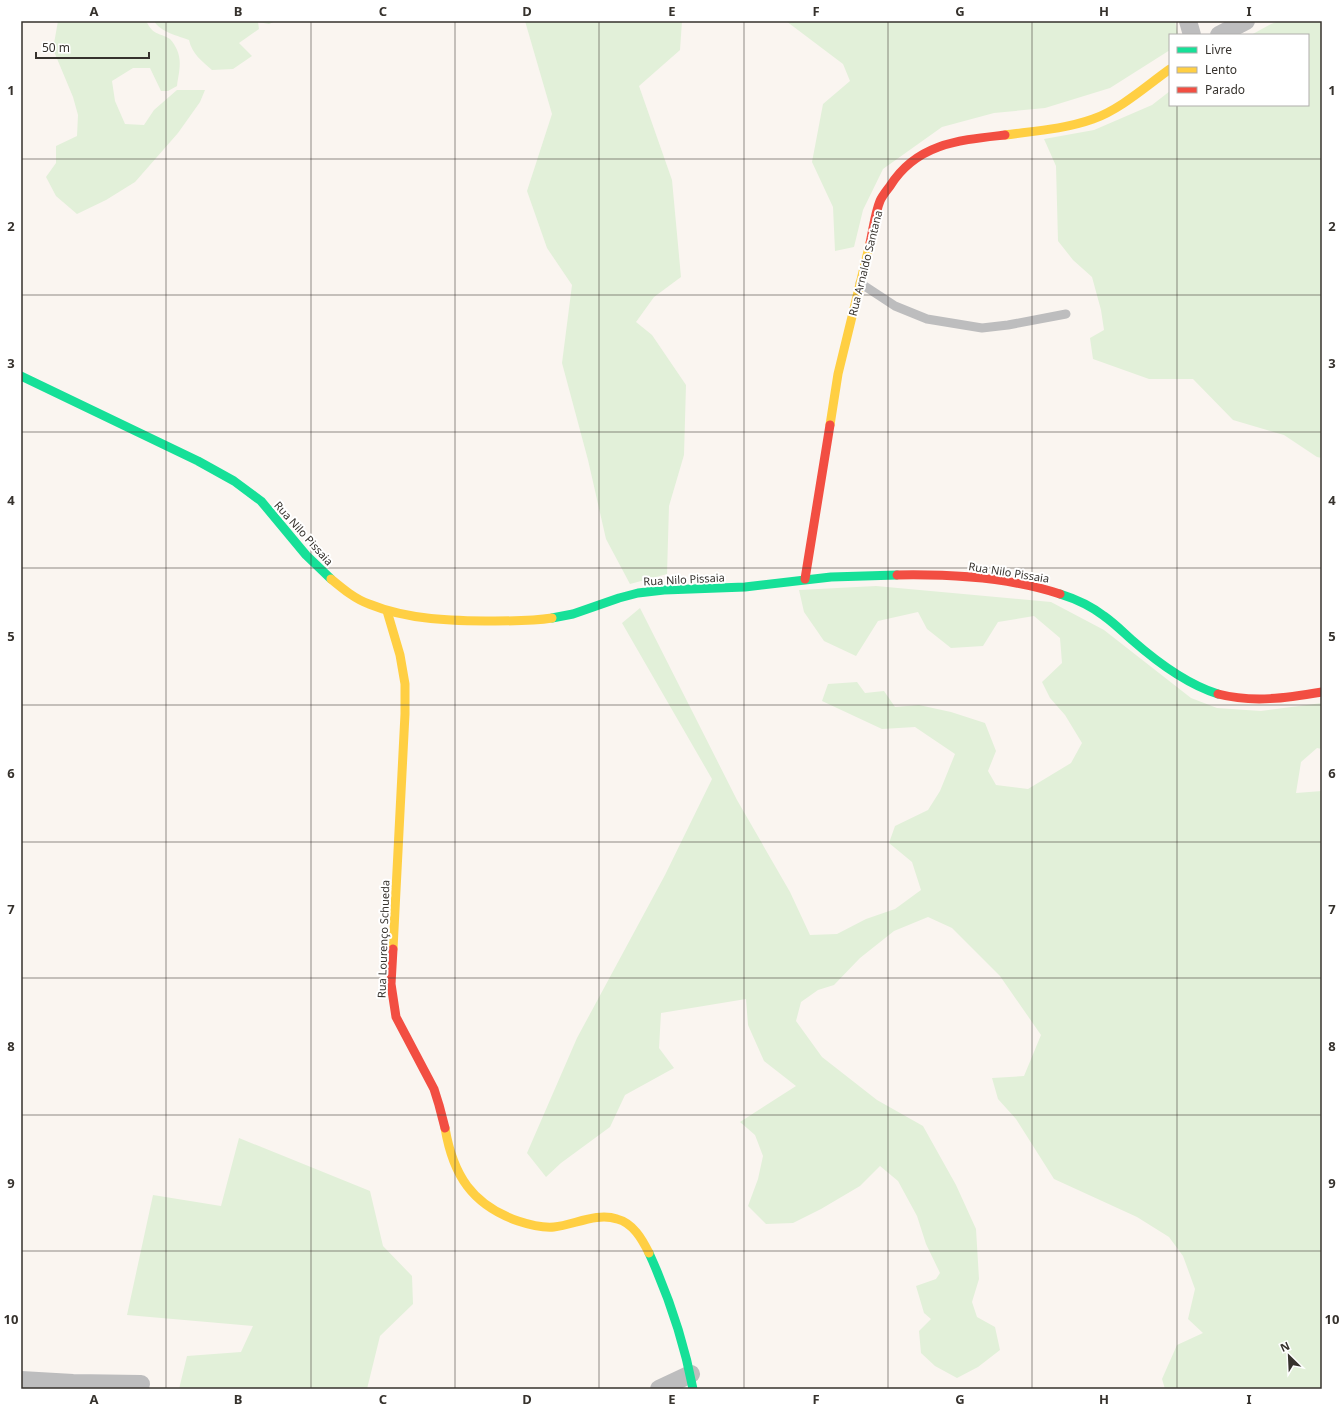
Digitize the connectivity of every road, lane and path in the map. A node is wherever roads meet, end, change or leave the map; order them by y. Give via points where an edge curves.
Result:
1 (1188, 21) edge
2 (1246, 21) edge
3 (1192, 34) edge
4 (1221, 34) edge
5 (1169, 70) edge
6 (860, 283) junction
7 (1066, 314) dead end
8 (21, 376) edge
9 (805, 579) junction
10 (388, 610) junction
11 (1322, 692) edge
12 (21, 1380) edge
13 (692, 1382) edge
14 (141, 1384) dead end
15 (659, 1389) edge

1 - 3 street
2 - 4 street
5 - 6 street, Rua Arnaldo Santana via 1114,108 1093,119 1060,128 962,140 938,146 916,158 896,176 880,201
6 - 7 lane via 895,306 927,319 975,327 1008,325
6 - 9 street, Rua Arnaldo Santana via 838,374
8 - 10 street, Rua Nilo Pissaia via 204,464 236,483 255,496 311,561 331,579 348,593 368,604
9 - 10 street, Rua Nilo Pissaia via 745,587 663,590 636,594 553,619 480,621 419,616
9 - 11 street, Rua Nilo Pissaia via 934,574 1048,589 1101,613 1162,663 1193,683 1219,694 1252,699 1291,698
10 - 13 street, Rua Lourenço Schueda via 405,684 392,1002 397,1018 442,1110 454,1166 462,1181 478,1199 497,1212 521,1223 543,1227 564,1226 596,1218 613,1217 628,1223 640,1236 654,1262 685,1348
12 - 14 street
13 - 15 street

